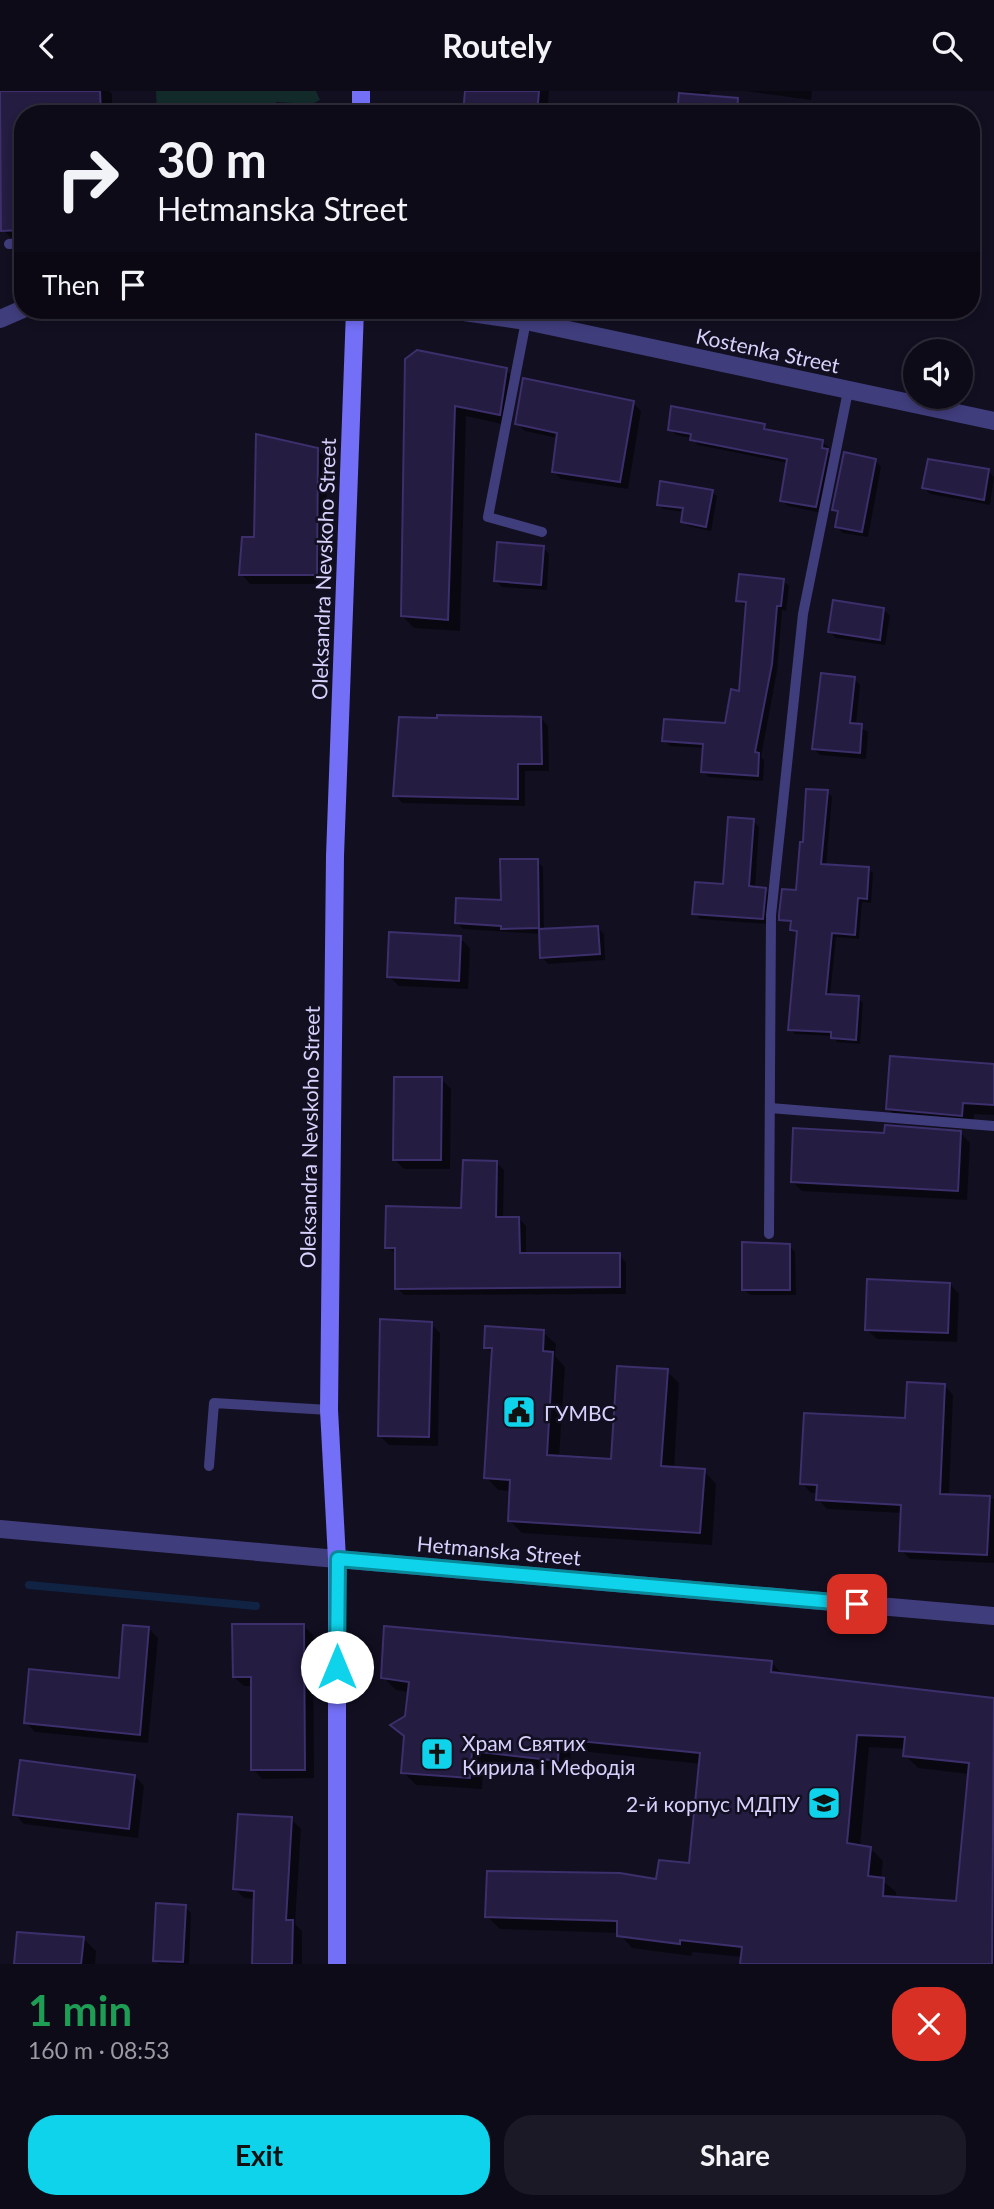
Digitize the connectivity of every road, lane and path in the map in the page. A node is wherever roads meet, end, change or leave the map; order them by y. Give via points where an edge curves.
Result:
1 (9, 244) dead end
2 (14, 244) edge
3 (355, 319) edge
4 (512, 319) edge
5 (526, 321) junction
6 (848, 391) junction
7 (994, 421) edge
8 (542, 532) dead end
9 (770, 1108) junction
10 (994, 1126) edge
11 (769, 1234) dead end
12 (329, 1410) junction
13 (209, 1466) dead end
14 (0, 1529) edge
15 (338, 1559) junction
16 (994, 1616) edge
17 (337, 1964) edge

1 - 2 lane
3 - 12 main road, Oleksandra Nevskoho Street via 335,856
4 - 5 street, Kostenka Street
5 - 6 street, Kostenka Street
5 - 8 lane via 488,517
6 - 7 street, Kostenka Street
6 - 9 lane via 803,614 771,915
9 - 10 lane
9 - 11 lane
12 - 13 lane via 214,1403
12 - 15 main road, Oleksandra Nevskoho Street
14 - 15 street, Hetmanska Street
15 - 16 street, Hetmanska Street
15 - 17 main road, Oleksandra Nevskoho Street

